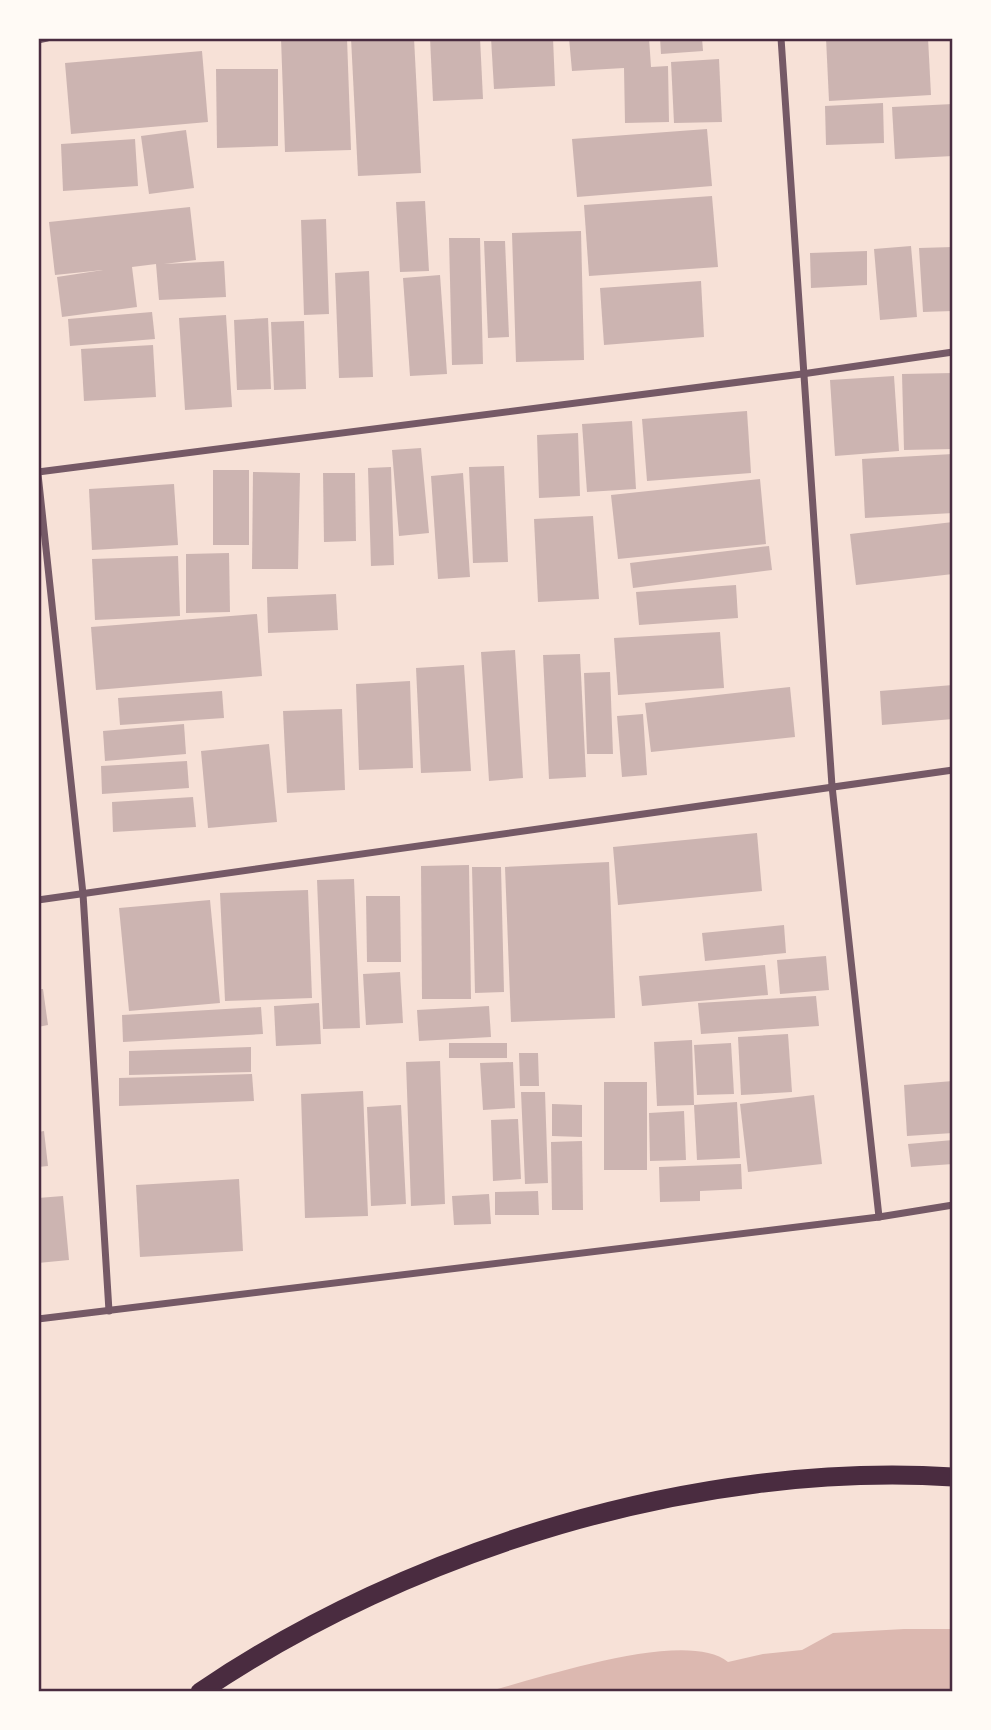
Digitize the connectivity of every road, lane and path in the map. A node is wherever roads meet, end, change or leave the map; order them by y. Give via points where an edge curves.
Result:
1 (47, 38) edge
2 (781, 38) edge
3 (38, 40) edge
4 (953, 352) edge
5 (802, 374) junction
6 (38, 473) edge
7 (953, 770) edge
8 (832, 786) junction
9 (83, 894) junction
10 (38, 900) edge
11 (953, 1205) edge
12 (879, 1217) junction
13 (109, 1311) junction
14 (38, 1319) edge
15 (953, 1477) edge
16 (200, 1692) edge

1 - 3 street
2 - 5 street
4 - 5 street
5 - 6 street
5 - 8 street
6 - 9 street
7 - 8 street
8 - 9 street
8 - 12 street
9 - 10 street
9 - 13 street
11 - 12 street
12 - 13 street
13 - 14 street
15 - 16 highway via 767,1481 591,1515 407,1578 263,1649

